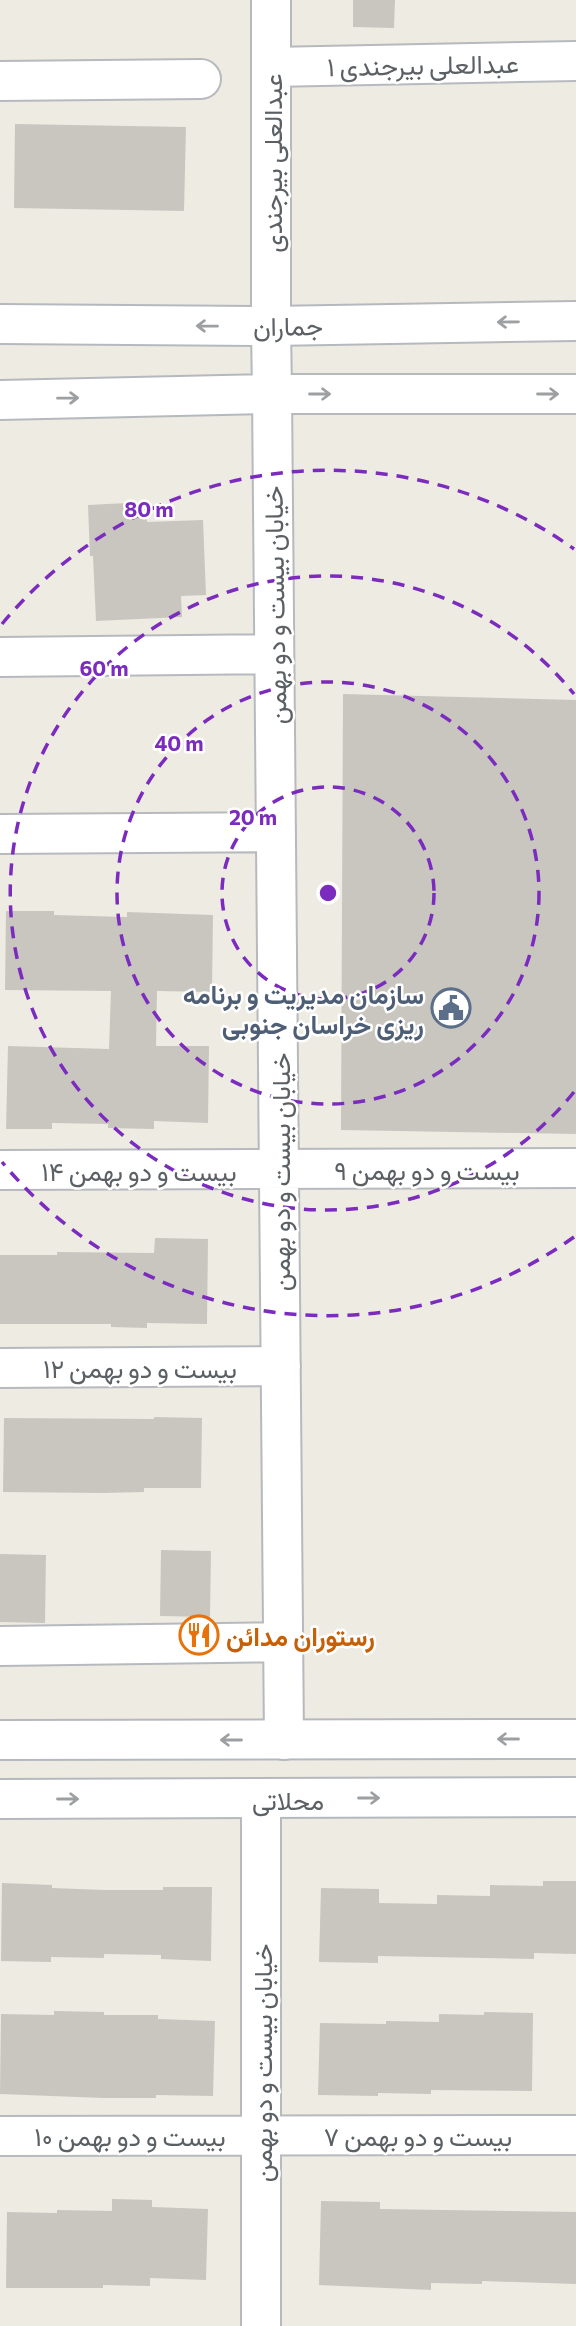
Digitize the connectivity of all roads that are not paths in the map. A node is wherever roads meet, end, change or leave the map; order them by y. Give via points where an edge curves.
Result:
1 (271, 0) edge
2 (576, 61) edge
3 (271, 68) junction
4 (201, 79) dead end
5 (0, 81) edge
6 (576, 321) edge
7 (0, 324) edge
8 (271, 326) junction
9 (272, 394) junction
10 (576, 394) edge
11 (0, 400) edge
12 (274, 654) junction
13 (0, 657) edge
14 (276, 832) junction
15 (0, 834) edge
16 (576, 1168) edge
17 (0, 1170) edge
18 (279, 1170) junction
19 (281, 1366) junction
20 (0, 1368) edge
21 (283, 1642) junction
22 (0, 1646) edge
23 (576, 1739) edge
24 (284, 1740) junction
25 (0, 1741) edge
26 (576, 1797) edge
27 (0, 1799) edge
28 (261, 1799) junction
29 (261, 2135) junction
30 (576, 2135) edge
31 (0, 2136) edge
32 (261, 2326) edge

1 - 3 street, عبدالعلی بیرجندی
2 - 3 street, عبدالعلی بیرجندی ۱
3 - 8 street, عبدالعلی بیرجندی
4 - 5 street
6 -> 8 street, جماران
8 -> 7 street, جماران
8 - 9 street, عبدالعلی بیرجندی
9 -> 10 street
11 -> 9 street
9 - 12 street, خیابان بیست و دو بهمن
12 - 13 street
12 - 14 street, خیابان بیست و دو بهمن
14 - 15 street
14 - 18 street, خیابان بیست و دو بهمن
16 - 18 street, بیست و دو بهمن ۹
17 - 18 street, بیست و دو بهمن ۱۴
18 - 19 street, خیابان بیست و دو بهمن
19 - 20 street, بیست و دو بهمن ۱۲
19 - 21 street, خیابان بیست و دو بهمن
21 - 22 street
21 - 24 street, خیابان بیست و دو بهمن
23 -> 24 street
24 -> 25 street
28 -> 26 street, محلاتی
27 -> 28 street, محلاتی
28 - 29 street, خیابان بیست و دو بهمن
29 - 30 street, بیست و دو بهمن ۷
29 - 31 street, بیست و دو بهمن ۱۰
29 - 32 street, خیابان بیست و دو بهمن

